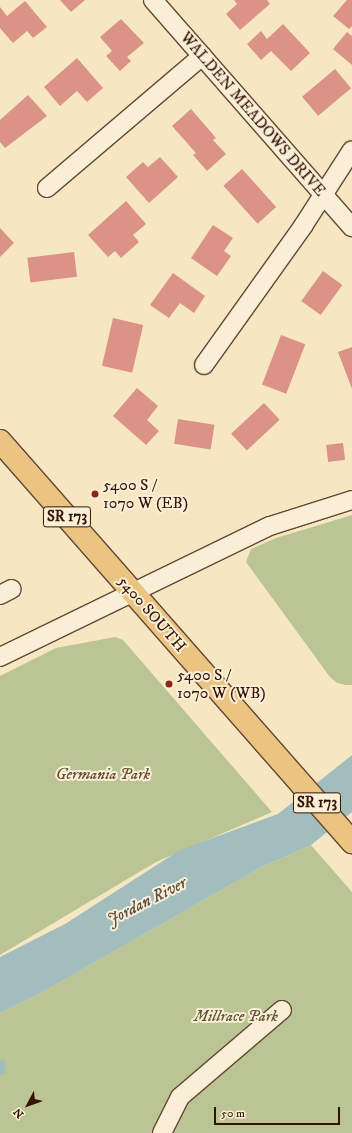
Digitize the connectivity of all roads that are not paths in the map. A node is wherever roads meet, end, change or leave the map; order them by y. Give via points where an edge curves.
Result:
1 (153, 0) edge
2 (202, 56) junction
3 (352, 150) edge
4 (47, 188) dead end
5 (323, 194) junction
6 (352, 227) edge
7 (204, 365) dead end
8 (0, 441) edge
9 (352, 500) edge
10 (134, 593) junction
11 (0, 657) edge
12 (352, 842) edge
13 (282, 1010) dead end
14 (162, 1133) edge

1 - 2 street, WALDEN MEADOWS DRIVE
2 - 4 street
2 - 5 street, WALDEN MEADOWS DRIVE
3 - 5 street
5 - 6 street, WALDEN MEADOWS DRIVE
5 - 7 street
8 - 10 main road, 5400 SOUTH / SR 173
9 - 10 street via 270,526 226,545
10 - 11 street via 62,625
10 - 12 main road, 5400 SOUTH / SR 173
13 - 14 street via 180,1098

